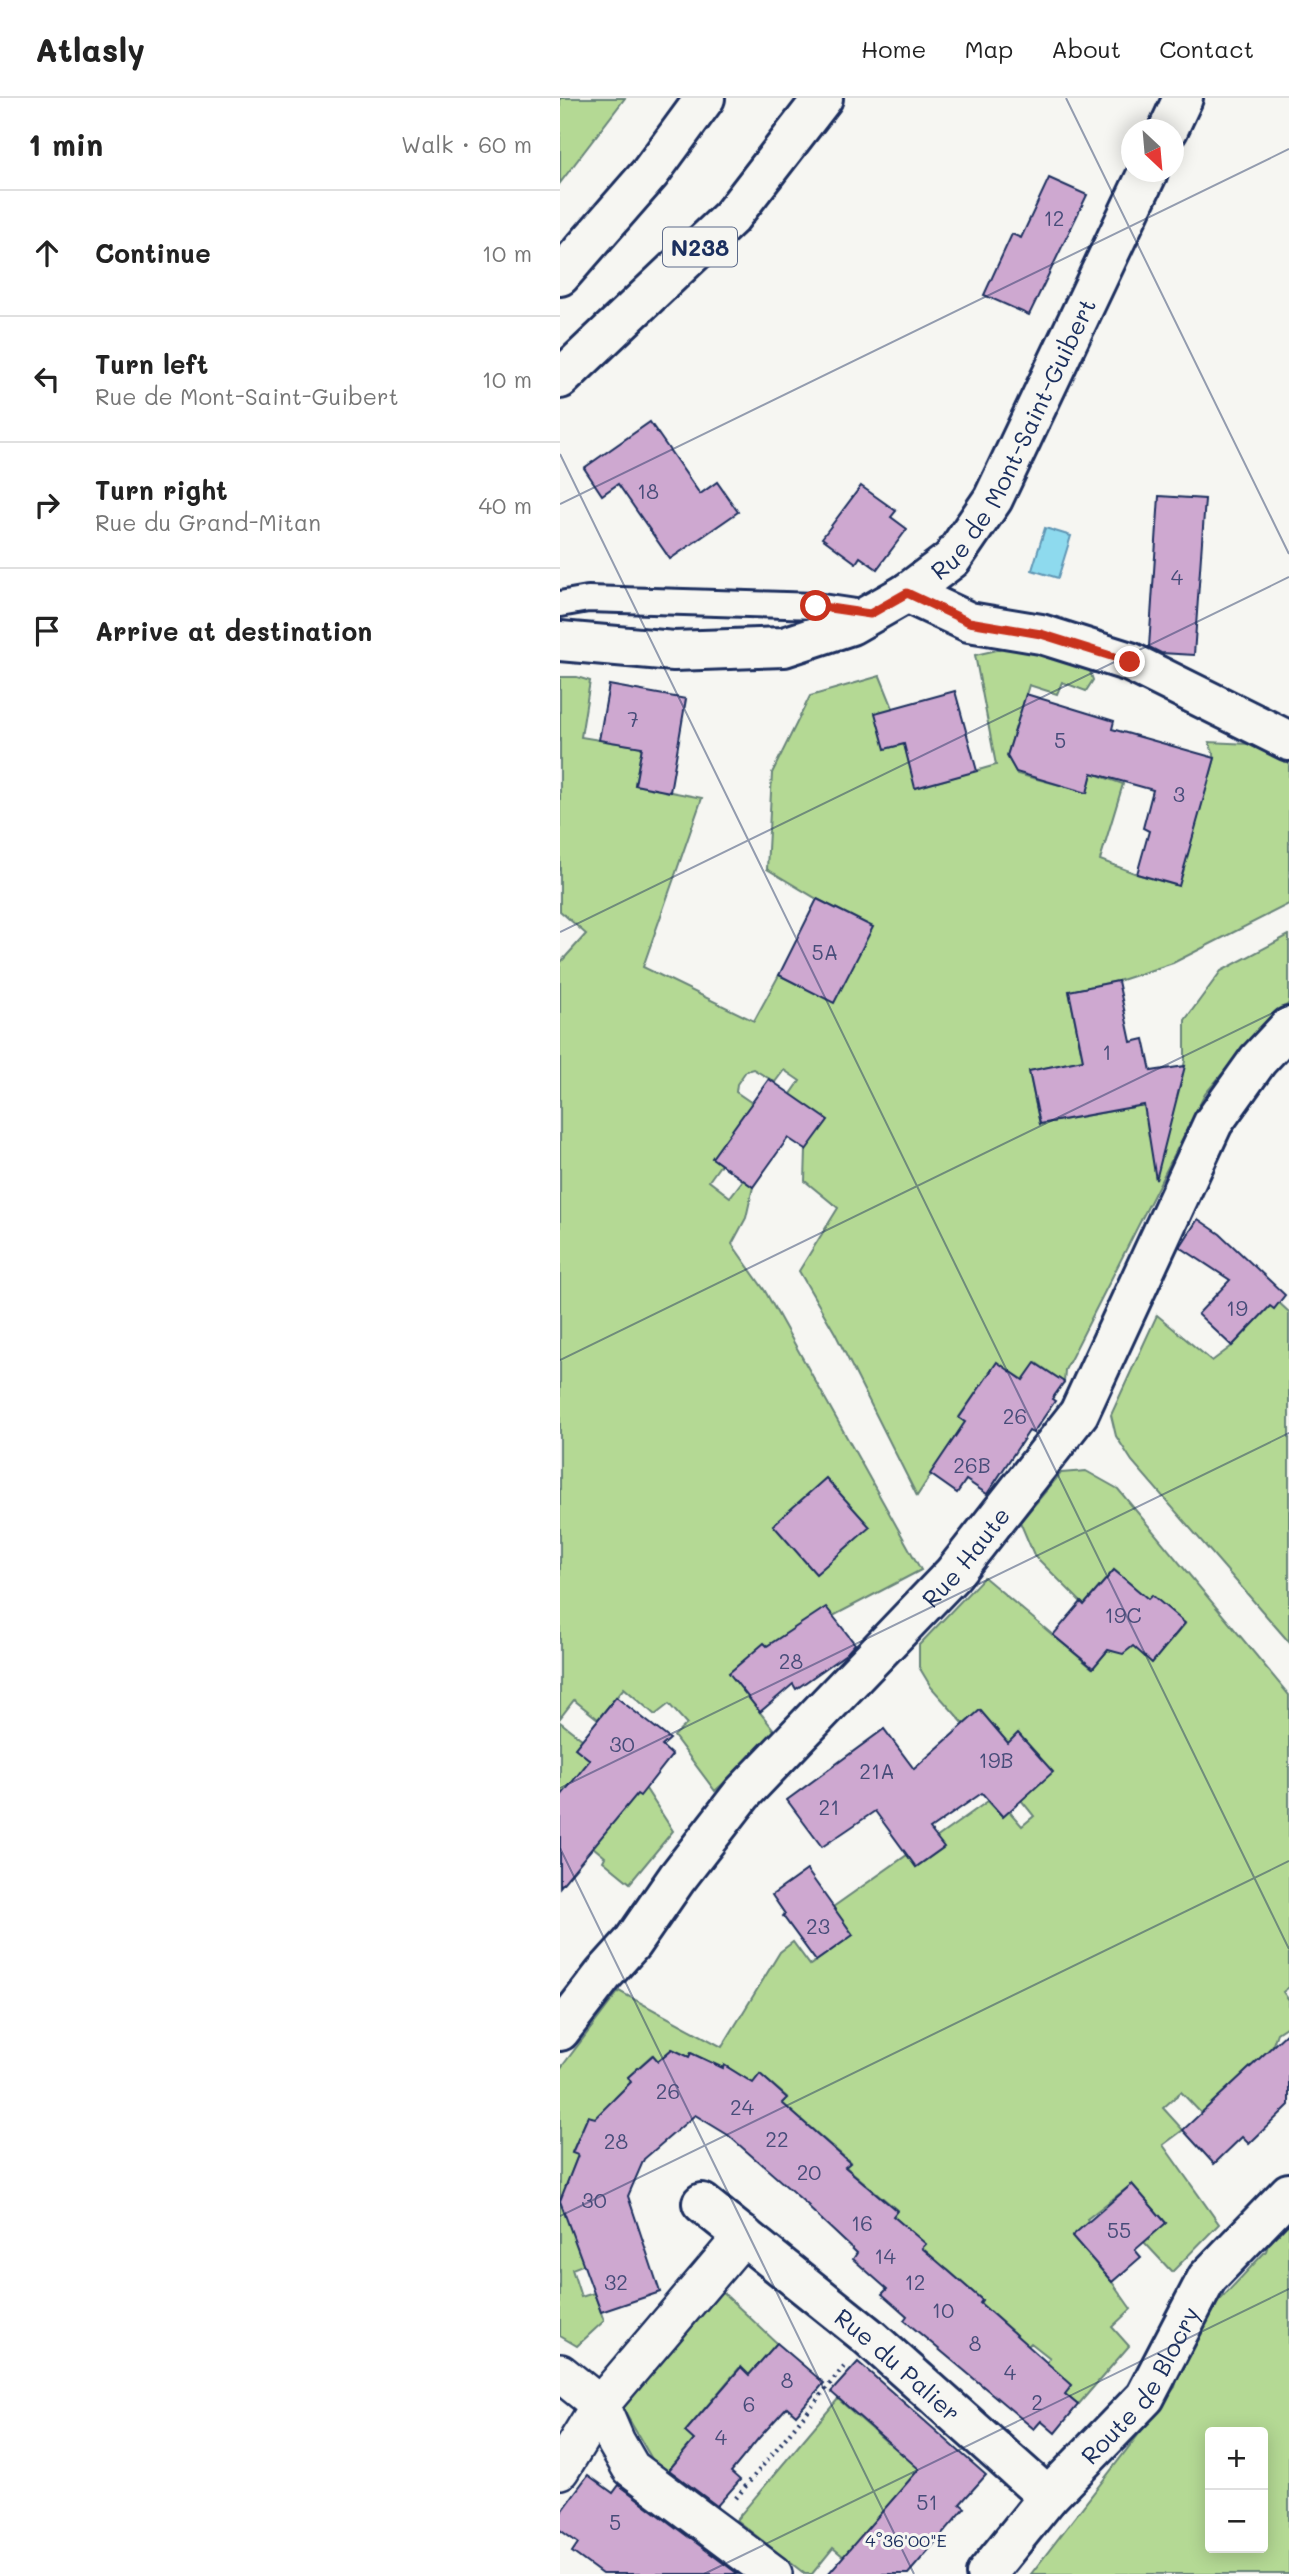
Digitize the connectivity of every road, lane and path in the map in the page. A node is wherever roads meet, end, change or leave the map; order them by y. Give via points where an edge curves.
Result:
1 (705, 98) edge
2 (823, 98) edge
3 (1183, 98) edge
4 (1173, 119) edge
5 (1143, 182) edge
6 (560, 276) edge
7 (560, 379) edge
8 (907, 593) junction
9 (560, 604) edge
10 (870, 614) junction
11 (560, 641) edge
12 (1289, 741) edge
13 (1289, 1027) edge
14 (560, 2031) edge
15 (1289, 2193) edge
16 (702, 2203) dead end
17 (744, 2235) junction
18 (869, 2337) junction
19 (560, 2373) edge
20 (600, 2405) junction
21 (560, 2470) edge
22 (1048, 2497) junction
23 (712, 2528) junction
24 (773, 2574) edge
25 (986, 2574) edge

1 - 6 main road via 650,173
2 - 7 main road, N238 via 731,217
3 - 4 main road
5 - 8 main road, Rue de Mont-Saint-Guibert via 993,499 952,559
8 - 10 main road, Rue de Mont-Saint-Guibert
8 - 12 main road via 969,622 1041,634 1130,662
9 - 10 lane via 588,599 816,606
10 - 11 main road, Rue de Mont-Saint-Guibert via 784,647 674,651
13 - 14 main road, Rue Haute via 1258,1060 1213,1123 1079,1413 953,1574 742,1794 632,1943
15 - 22 main road, Route de Blocry via 1207,2278 1145,2397
16 - 17 main road, Rue du Palier
17 - 18 main road, Rue du Palier
17 - 20 street
18 - 22 main road, Rue du Palier
18 - 23 path
19 - 20 street
20 - 21 street
20 - 23 street via 631,2468
22 - 25 main road, Route de Blocry
23 - 24 street

